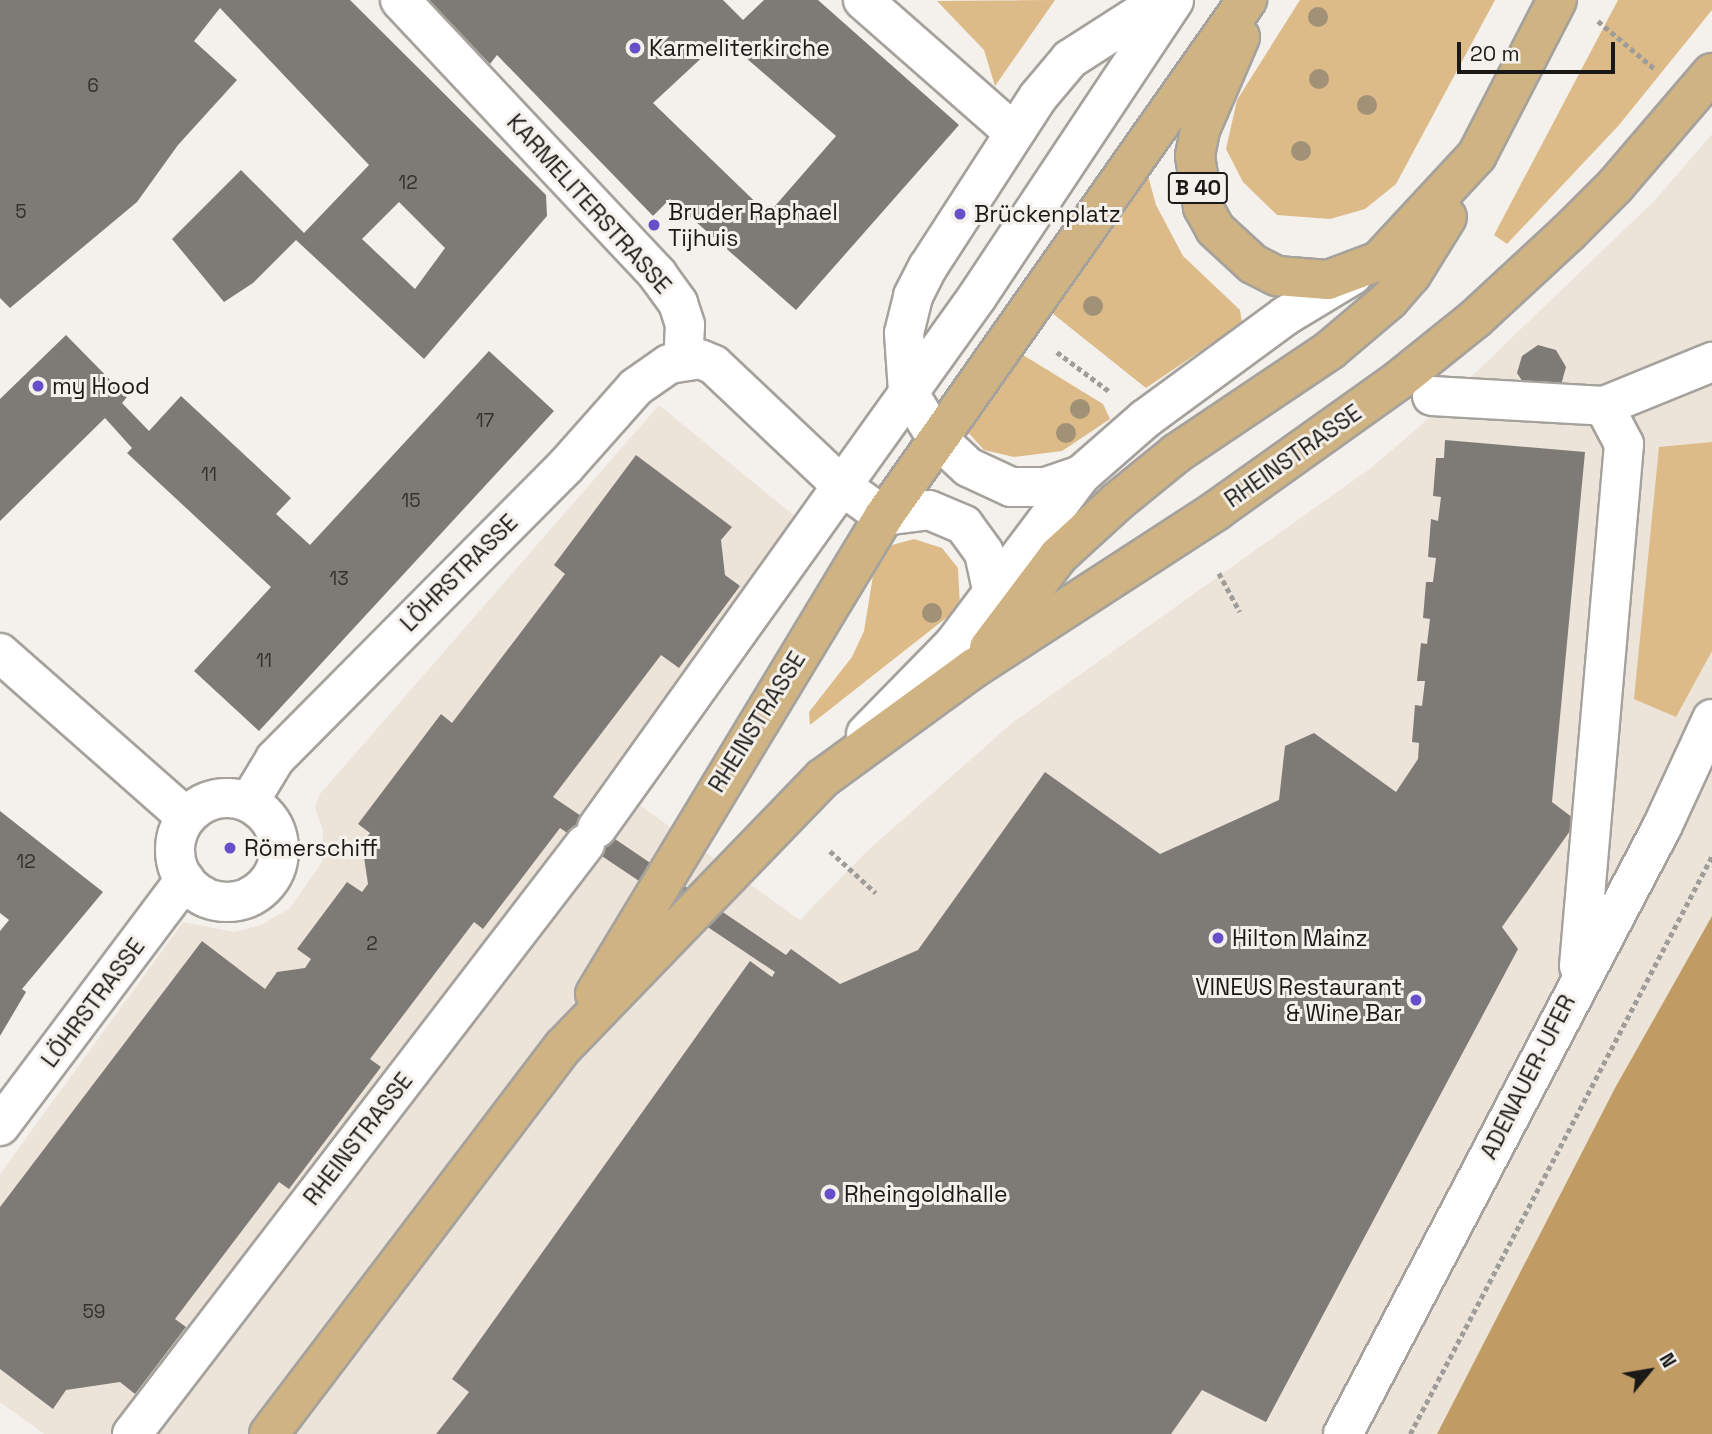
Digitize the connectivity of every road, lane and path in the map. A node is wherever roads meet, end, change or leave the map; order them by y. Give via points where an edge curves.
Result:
1 (400, 0) edge
2 (863, 0) edge
3 (1162, 0) edge
4 (1174, 0) edge
5 (1247, 0) edge
6 (1257, 0) edge
7 (1573, 7) edge
8 (1659, 72) dead end
9 (1712, 73) edge
10 (1012, 131) junction
11 (1477, 155) junction
12 (1353, 275) junction
13 (1051, 347) dead end
14 (683, 361) junction
15 (1712, 361) edge
16 (908, 392) junction
17 (1112, 393) dead end
18 (1432, 396) dead end
19 (1604, 406) junction
20 (936, 437) junction
21 (1081, 475) junction
22 (843, 487) junction
23 (884, 516) junction
24 (1219, 573) dead end
25 (993, 594) junction
26 (1240, 612) dead end
27 (0, 653) edge
28 (974, 668) junction
29 (1712, 719) edge
30 (823, 778) junction
31 (249, 802) junction
32 (186, 817) junction
33 (830, 851) dead end
34 (1712, 856) edge
35 (186, 880) junction
36 (876, 893) dead end
37 (1577, 982) junction
38 (563, 1047) junction
39 (0, 1126) edge
40 (132, 1434) edge
41 (268, 1434) edge
42 (1343, 1434) edge
43 (1410, 1434) edge

1 - 14 street, KARMELITERSTRASSE via 657,274 678,303 685,325
2 - 10 street
3 - 10 street, RHEINSTRASSE via 1070,59
4 - 16 street, RHEINSTRASSE via 1055,184
5 - 20 main road, RHEINSTRASSE
6 - 12 main road, RHEINSTRASSE / B 40 via 1200,130 1195,156 1203,207 1233,249 1276,275 1315,281
7 - 8 path
7 - 11 main road, RHEINSTRASSE / B 40
9 - 28 main road, RHEINSTRASSE via 1615,186 1475,319 1399,380 1217,510
10 - 16 street, RHEINSTRASSE via 913,296 904,333
11 - 12 main road, RHEINSTRASSE / B 40 via 1402,242
11 - 28 main road via 1430,246 1389,300 1330,350 1177,453 1118,501 1058,556
12 - 21 street, RHEINSTRASSE via 1274,324 1145,419
13 - 17 path
14 - 22 street via 700,359 727,375
14 - 31 street, LÖHRSTRASSE via 669,364 636,387 565,467 275,759
15 - 19 street
16 - 20 street, RHEINSTRASSE
16 - 22 street, RHEINSTRASSE
18 - 19 street
19 - 37 street via 1624,444
20 - 21 street, RHEINSTRASSE via 968,467 1011,487 1046,487
20 - 23 main road, RHEINSTRASSE
21 - 25 street, RHEINSTRASSE
22 - 23 street
22 - 40 street, RHEINSTRASSE via 591,836
23 - 25 street via 929,510 964,526 984,553
23 - 38 main road, RHEINSTRASSE
24 - 26 path
25 - 30 street, RHEINSTRASSE via 954,644
27 - 32 street
28 - 30 main road, RHEINSTRASSE
29 - 37 street, ADENAUER-UFER via 1662,827
30 - 38 main road, RHEINSTRASSE
31 - 32 street via 215,799
31 - 35 street via 273,825 279,842 279,859 267,882 247,898 230,902 198,892
32 - 35 street via 176,849
33 - 36 path
34 - 43 path
35 - 39 street, LÖHRSTRASSE
37 - 42 street, ADENAUER-UFER
38 - 41 main road, RHEINSTRASSE

